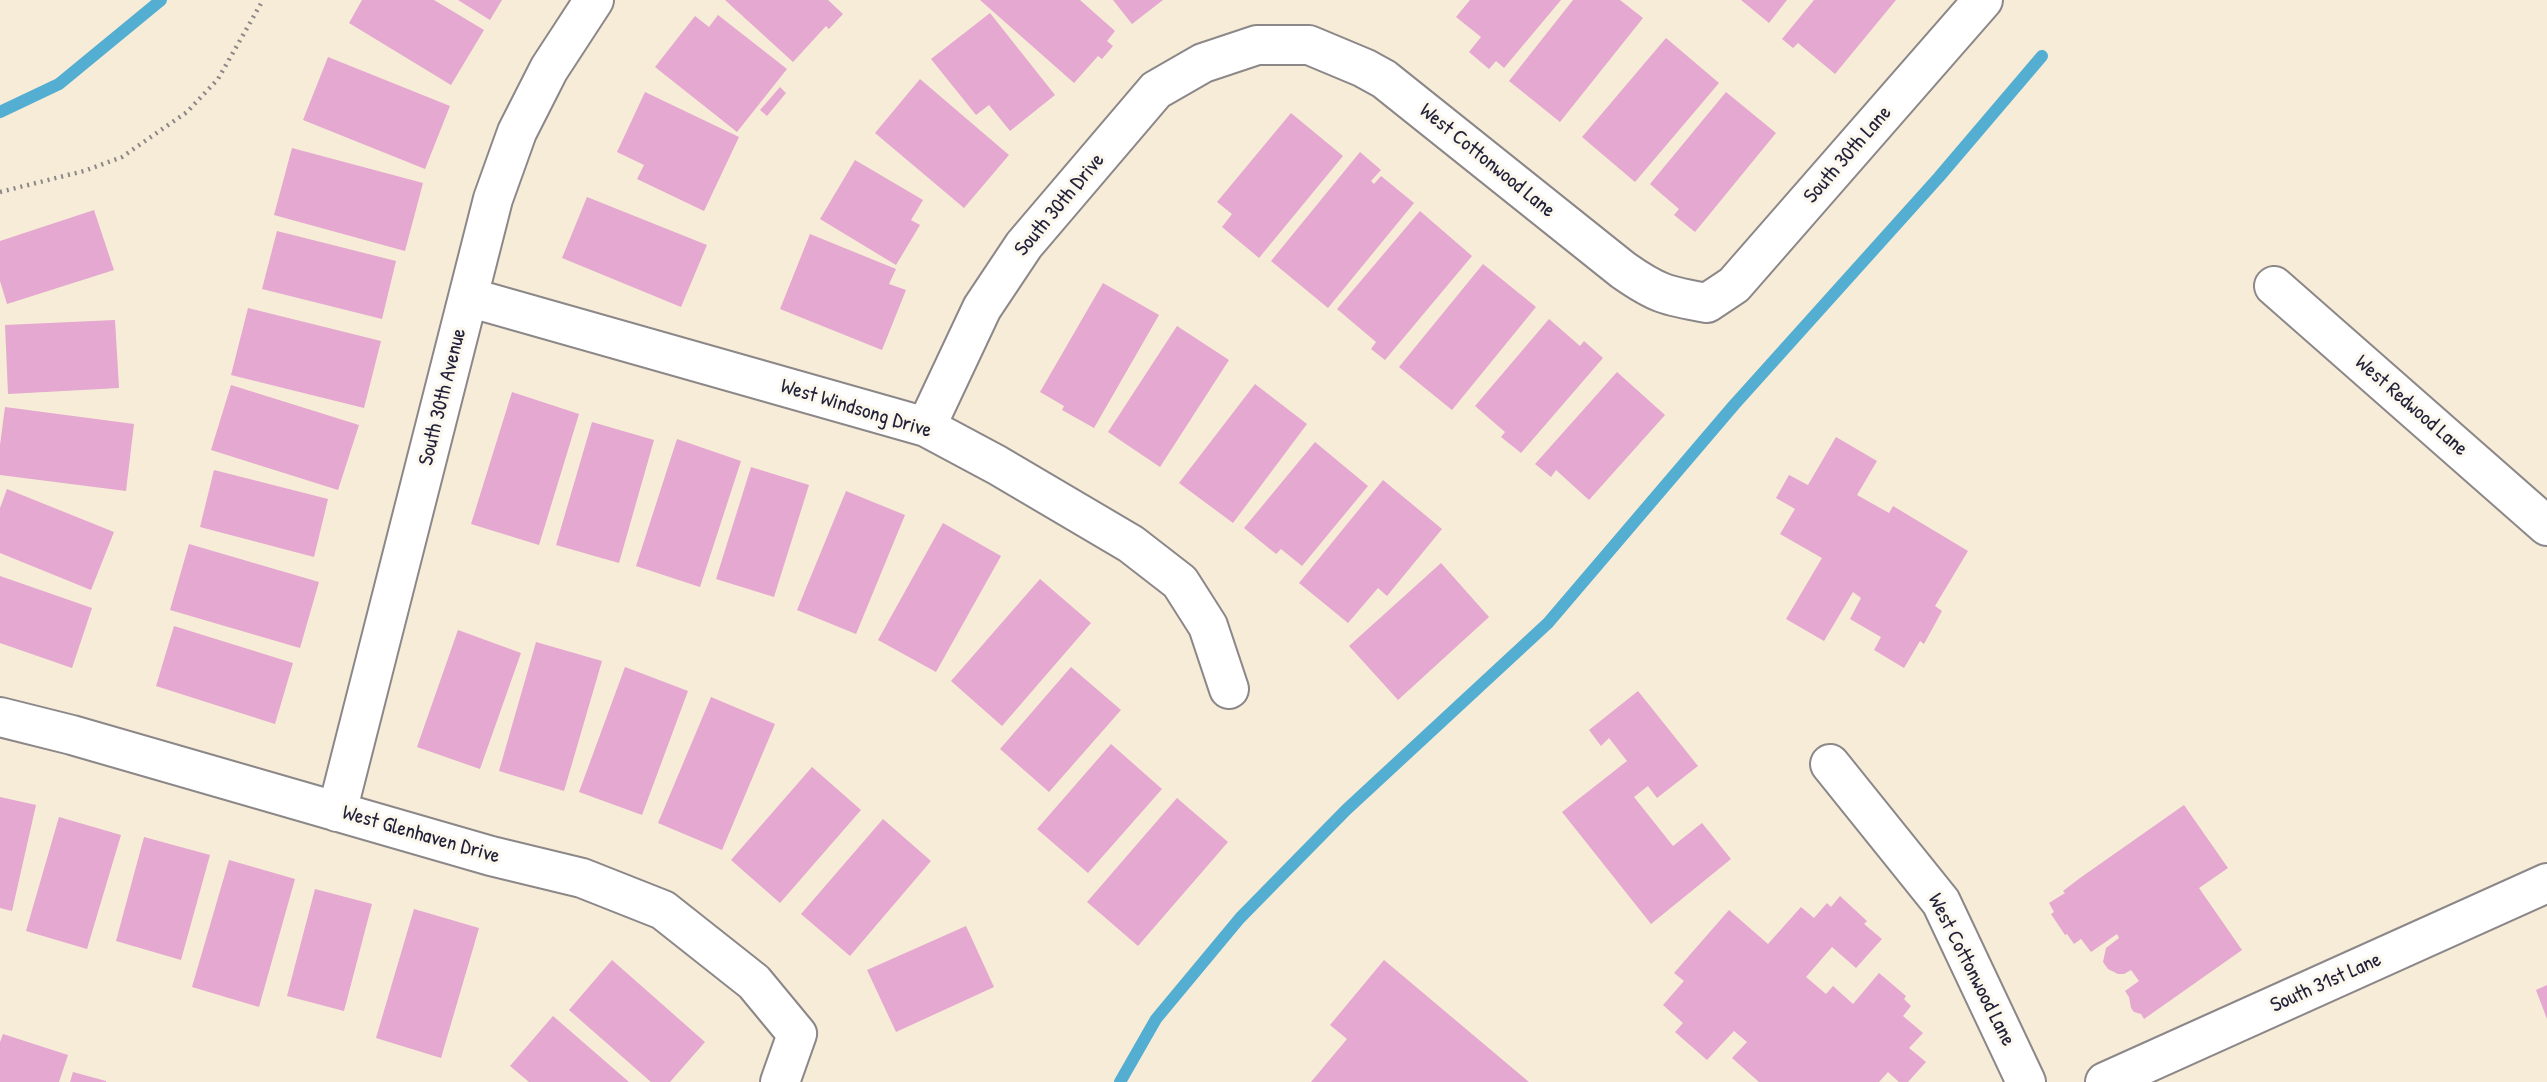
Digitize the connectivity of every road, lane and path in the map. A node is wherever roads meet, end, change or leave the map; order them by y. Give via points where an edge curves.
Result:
1 (263, 0) edge
2 (594, 0) edge
3 (1983, 0) edge
4 (1257, 44) joint
5 (0, 192) edge
6 (2274, 286) dead end
7 (468, 297) junction
8 (1707, 303) joint
9 (926, 427) junction
10 (2547, 526) edge
11 (1229, 688) dead end
12 (0, 717) edge
13 (1830, 764) dead end
14 (337, 812) junction
15 (2547, 883) edge
16 (780, 1082) edge
17 (2026, 1082) edge
18 (2105, 1082) edge

1 - 5 path via 218,79 187,112 122,157
2 - 7 street, South 30th Avenue via 549,69 517,132 493,198
3 - 8 street, South 30th Lane via 1734,285
4 - 8 street, West Cottonwood Lane via 1309,45 1384,79 1648,288
4 - 9 street, South 30th Drive via 1203,63 1156,90 1024,245 982,308
6 - 10 street, West Redwood Lane
7 - 9 street, West Windsong Drive
7 - 14 street, South 30th Avenue
9 - 11 street, West Windsong Drive via 1130,544 1180,582 1208,626
12 - 14 street, West Glenhaven Drive
13 - 17 street, West Cottonwood Lane via 1941,902
14 - 16 street, West Glenhaven Drive via 582,878 663,910 754,982 797,1034
15 - 18 street, South 31st Lane

